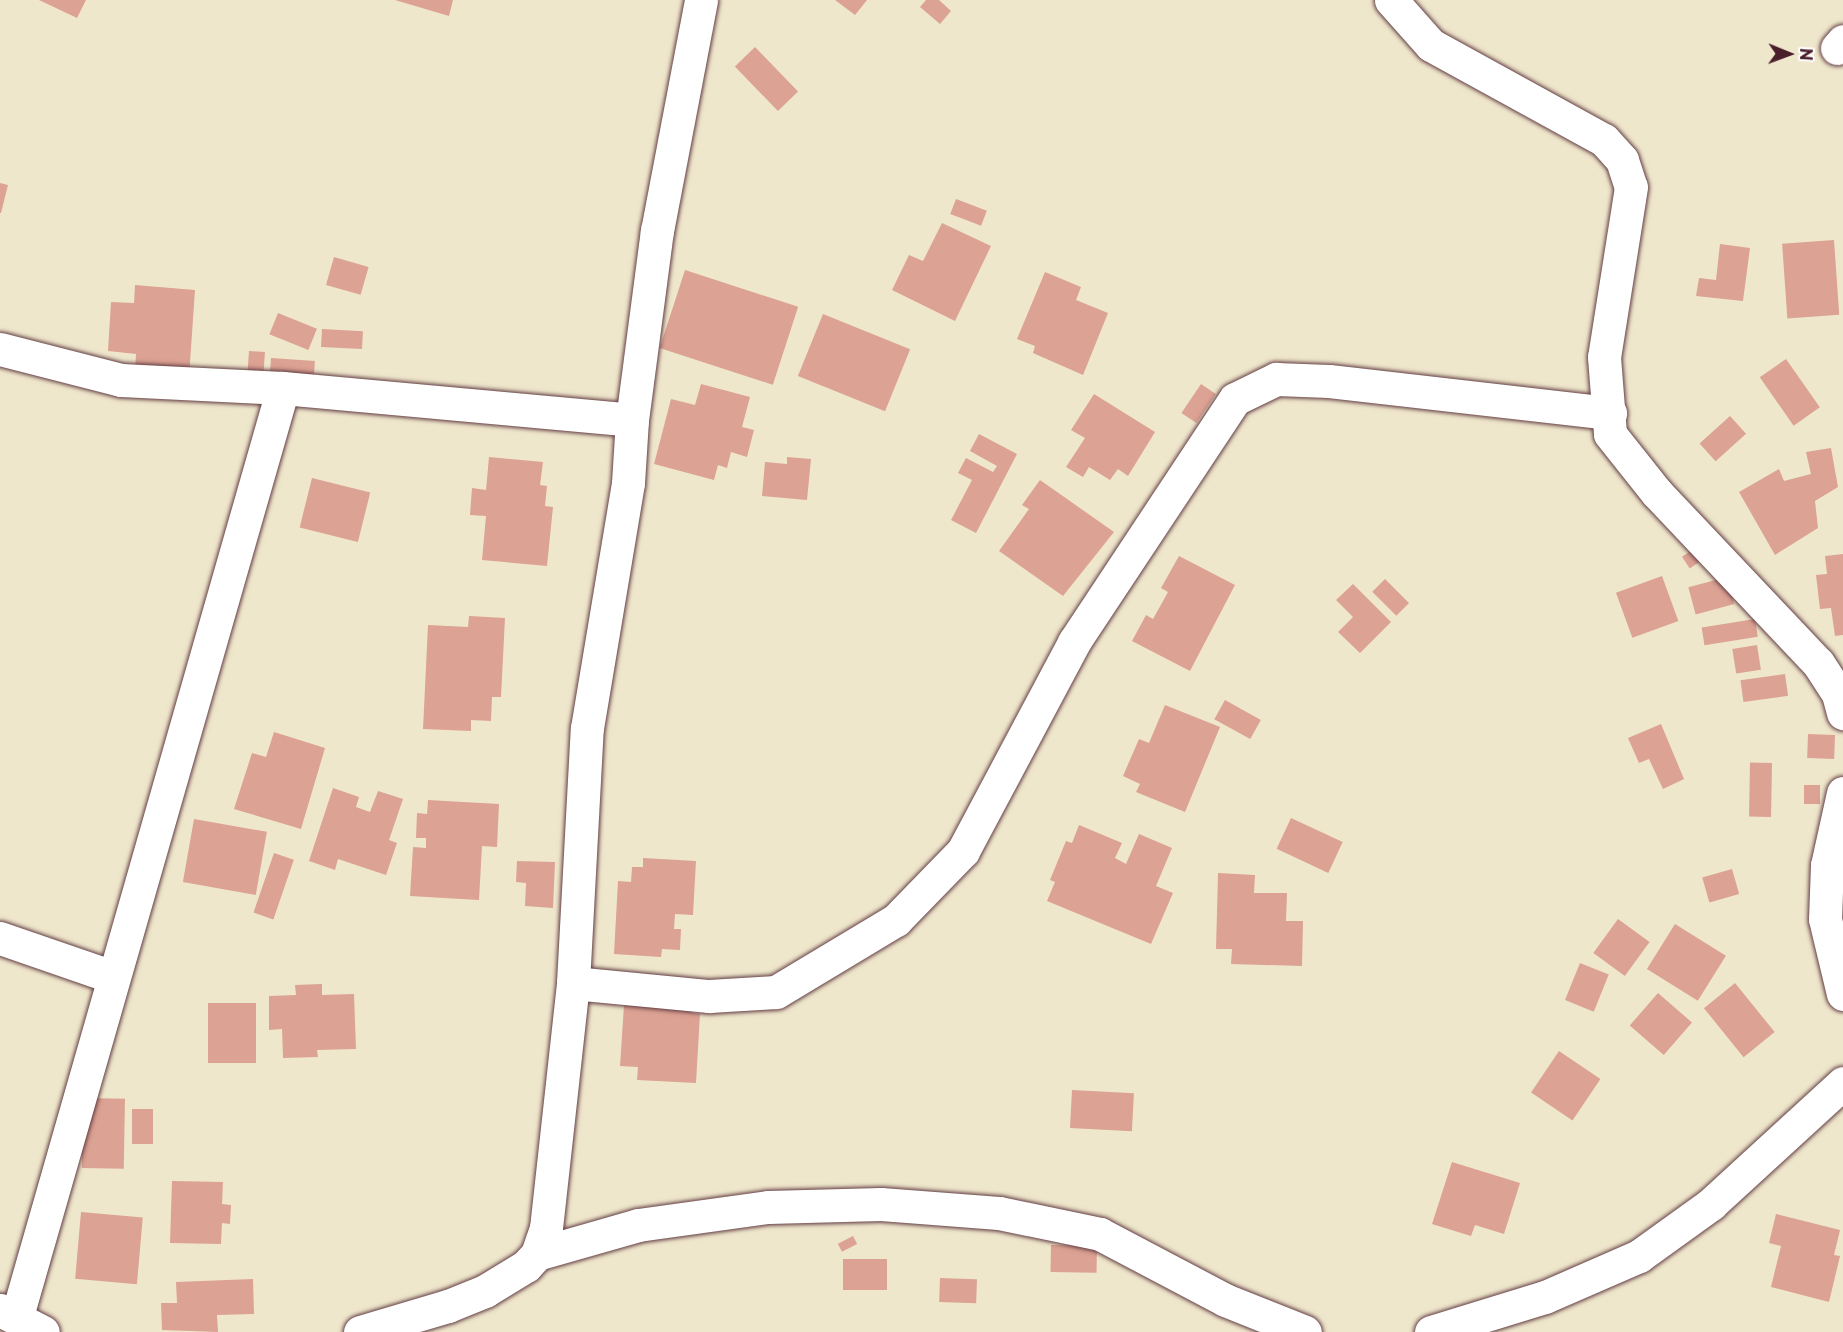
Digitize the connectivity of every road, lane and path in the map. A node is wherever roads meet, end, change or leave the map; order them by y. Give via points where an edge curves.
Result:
1 (701, 0) edge
2 (1391, 0) edge
3 (0, 349) edge
4 (283, 388) junction
5 (1610, 413) junction
6 (632, 420) junction
7 (1843, 713) edge
8 (1843, 793) edge
9 (0, 938) edge
10 (113, 977) junction
11 (573, 983) junction
12 (1843, 994) edge
13 (1843, 1083) edge
14 (537, 1254) junction
15 (20, 1320) edge
16 (360, 1332) edge
17 (1305, 1332) edge
18 (1431, 1332) edge

1 - 6 street via 657,231
2 - 5 street via 1431,45 1604,140 1622,160 1630,187 1604,357
3 - 4 street via 121,380
4 - 6 street
4 - 10 street
5 - 7 street via 1610,434 1657,493 1818,663 1838,694
5 - 11 street via 1329,381 1276,379 1235,399 1074,642 963,851 896,921 776,992 709,996
6 - 11 street via 628,483 587,728
8 - 12 street via 1827,865 1825,919
9 - 10 street
10 - 15 street
11 - 14 street via 546,1228
13 - 18 street via 1711,1204 1640,1256 1545,1297
14 - 16 street via 526,1266 485,1291
14 - 17 street via 638,1225 768,1207 881,1204 999,1213 1100,1234 1225,1300

